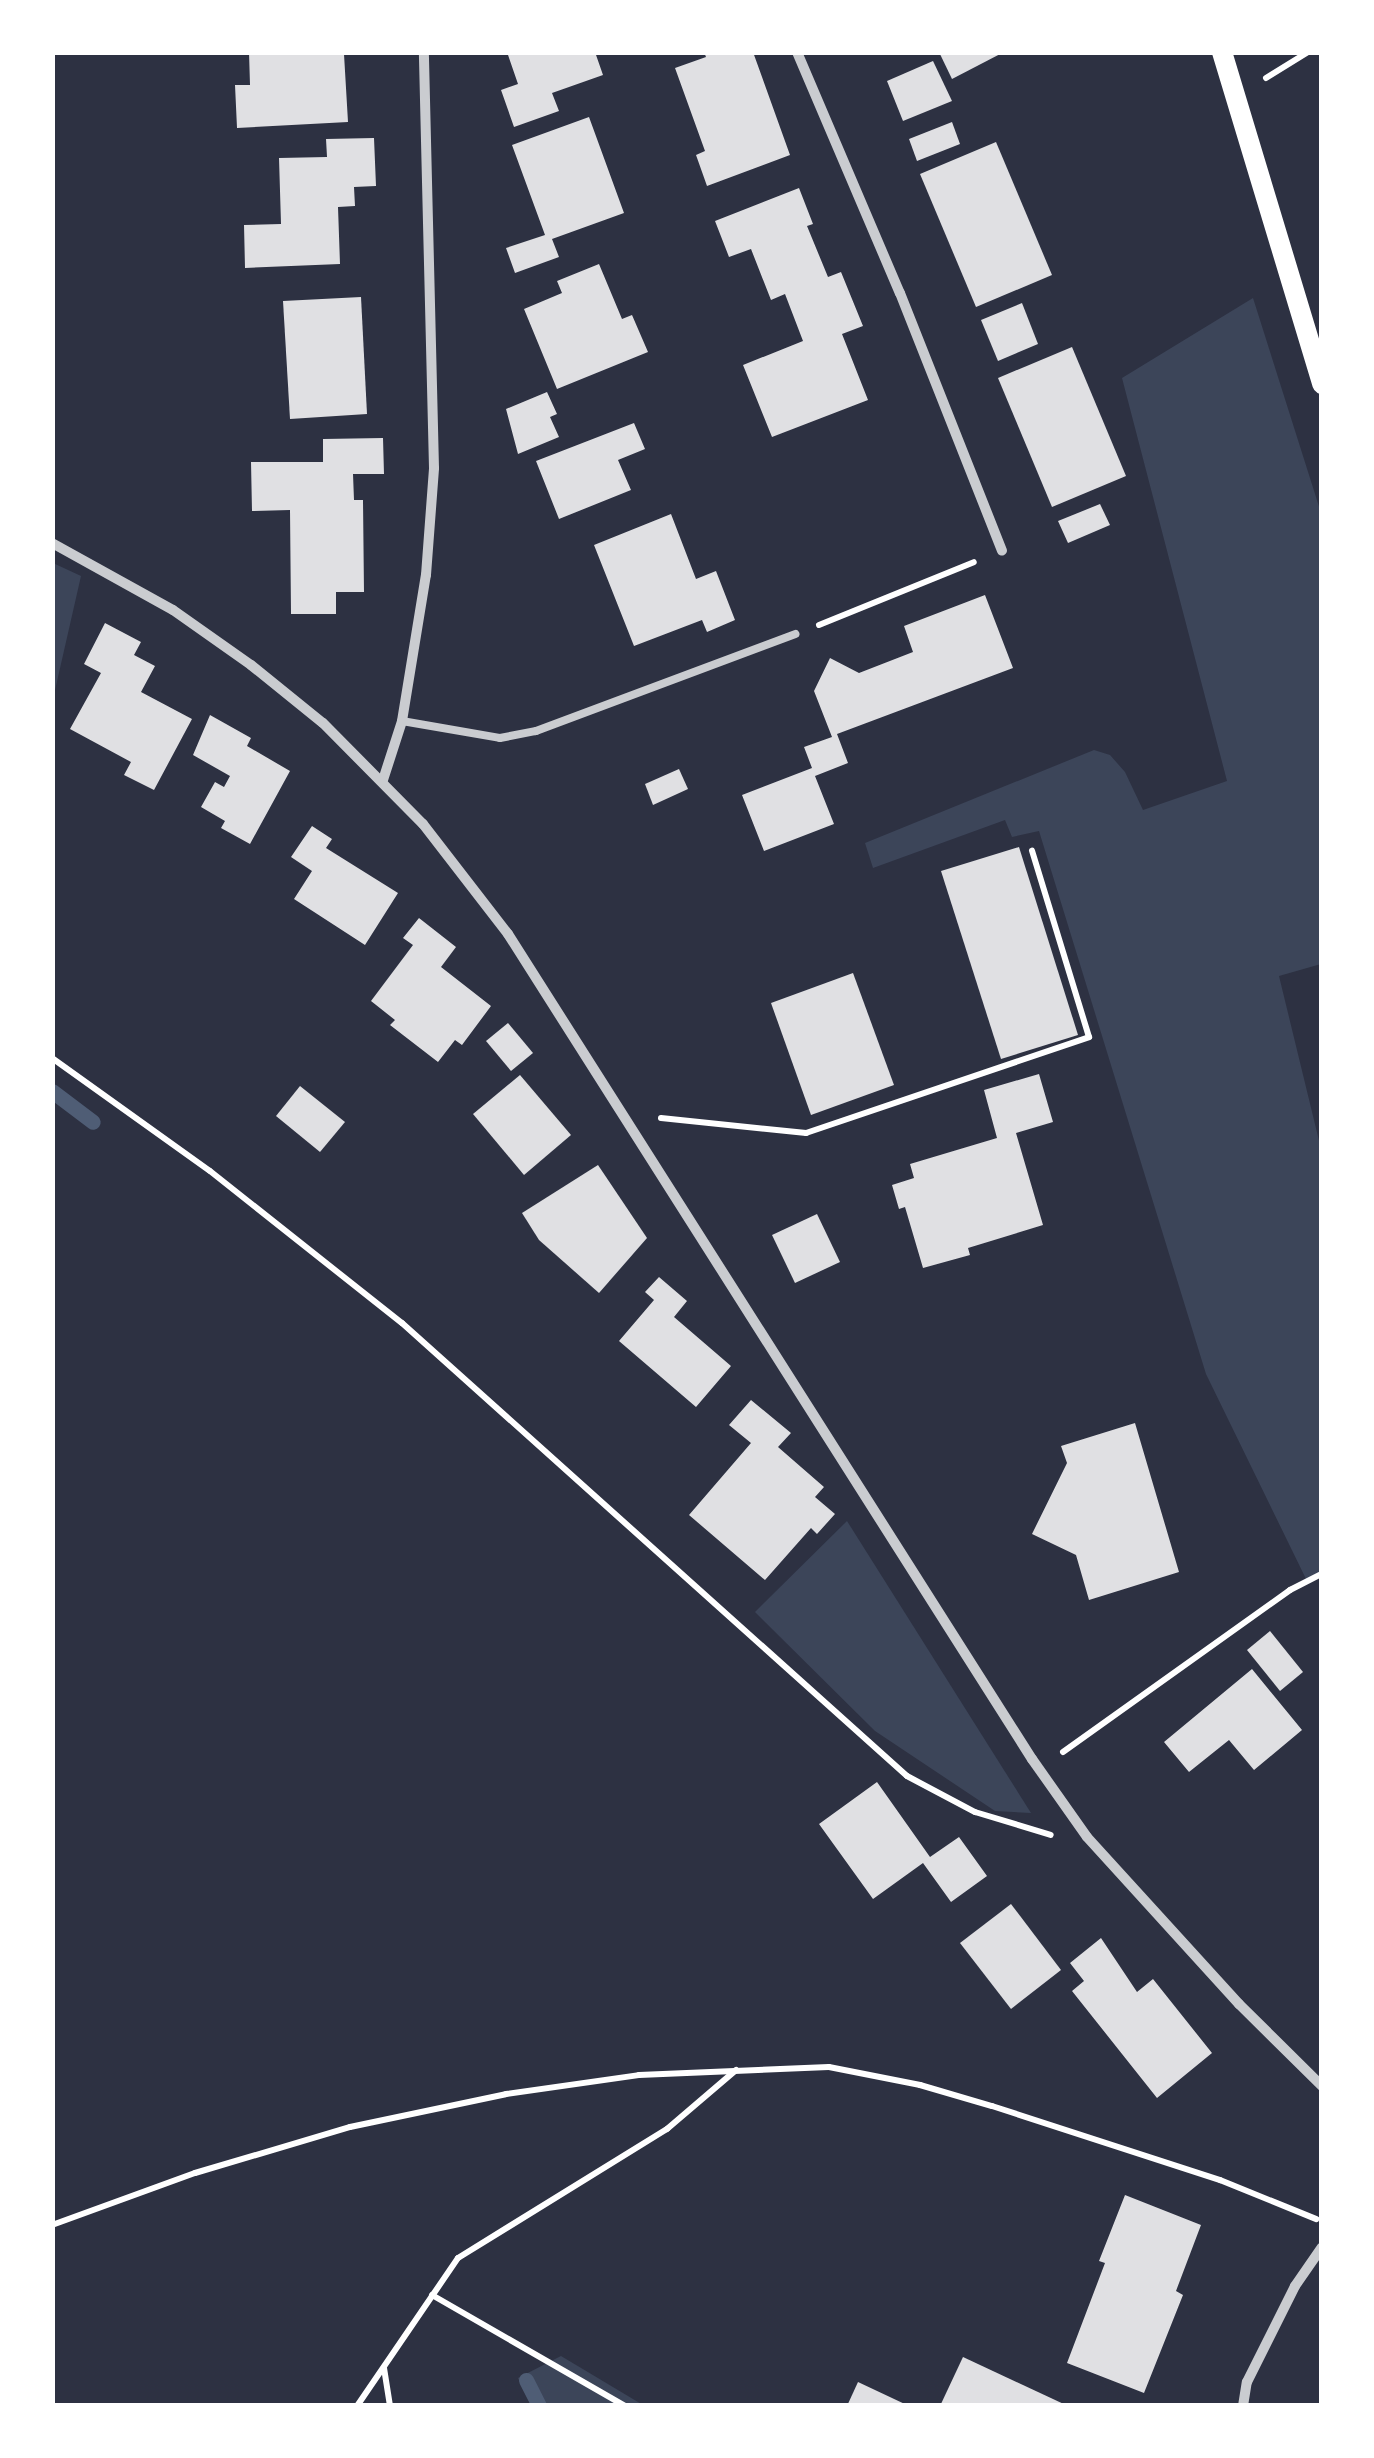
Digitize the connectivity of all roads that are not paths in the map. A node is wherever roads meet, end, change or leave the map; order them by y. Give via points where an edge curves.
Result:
1 (424, 52) edge
2 (797, 52) edge
3 (1222, 52) edge
4 (1322, 384) edge
5 (52, 543) edge
6 (1002, 551) dead end
7 (794, 634) road end
8 (402, 721) junction
9 (383, 780) junction
10 (1322, 2086) edge
11 (1322, 2246) edge
12 (1243, 2406) edge

1 - 8 street via 434,468 426,576
2 - 6 street
3 - 4 main road
5 - 9 street via 173,610 251,665
7 - 8 lane via 536,731 500,738
8 - 9 street
9 - 10 street via 508,934 1087,1837
11 - 12 street via 1255,2366

